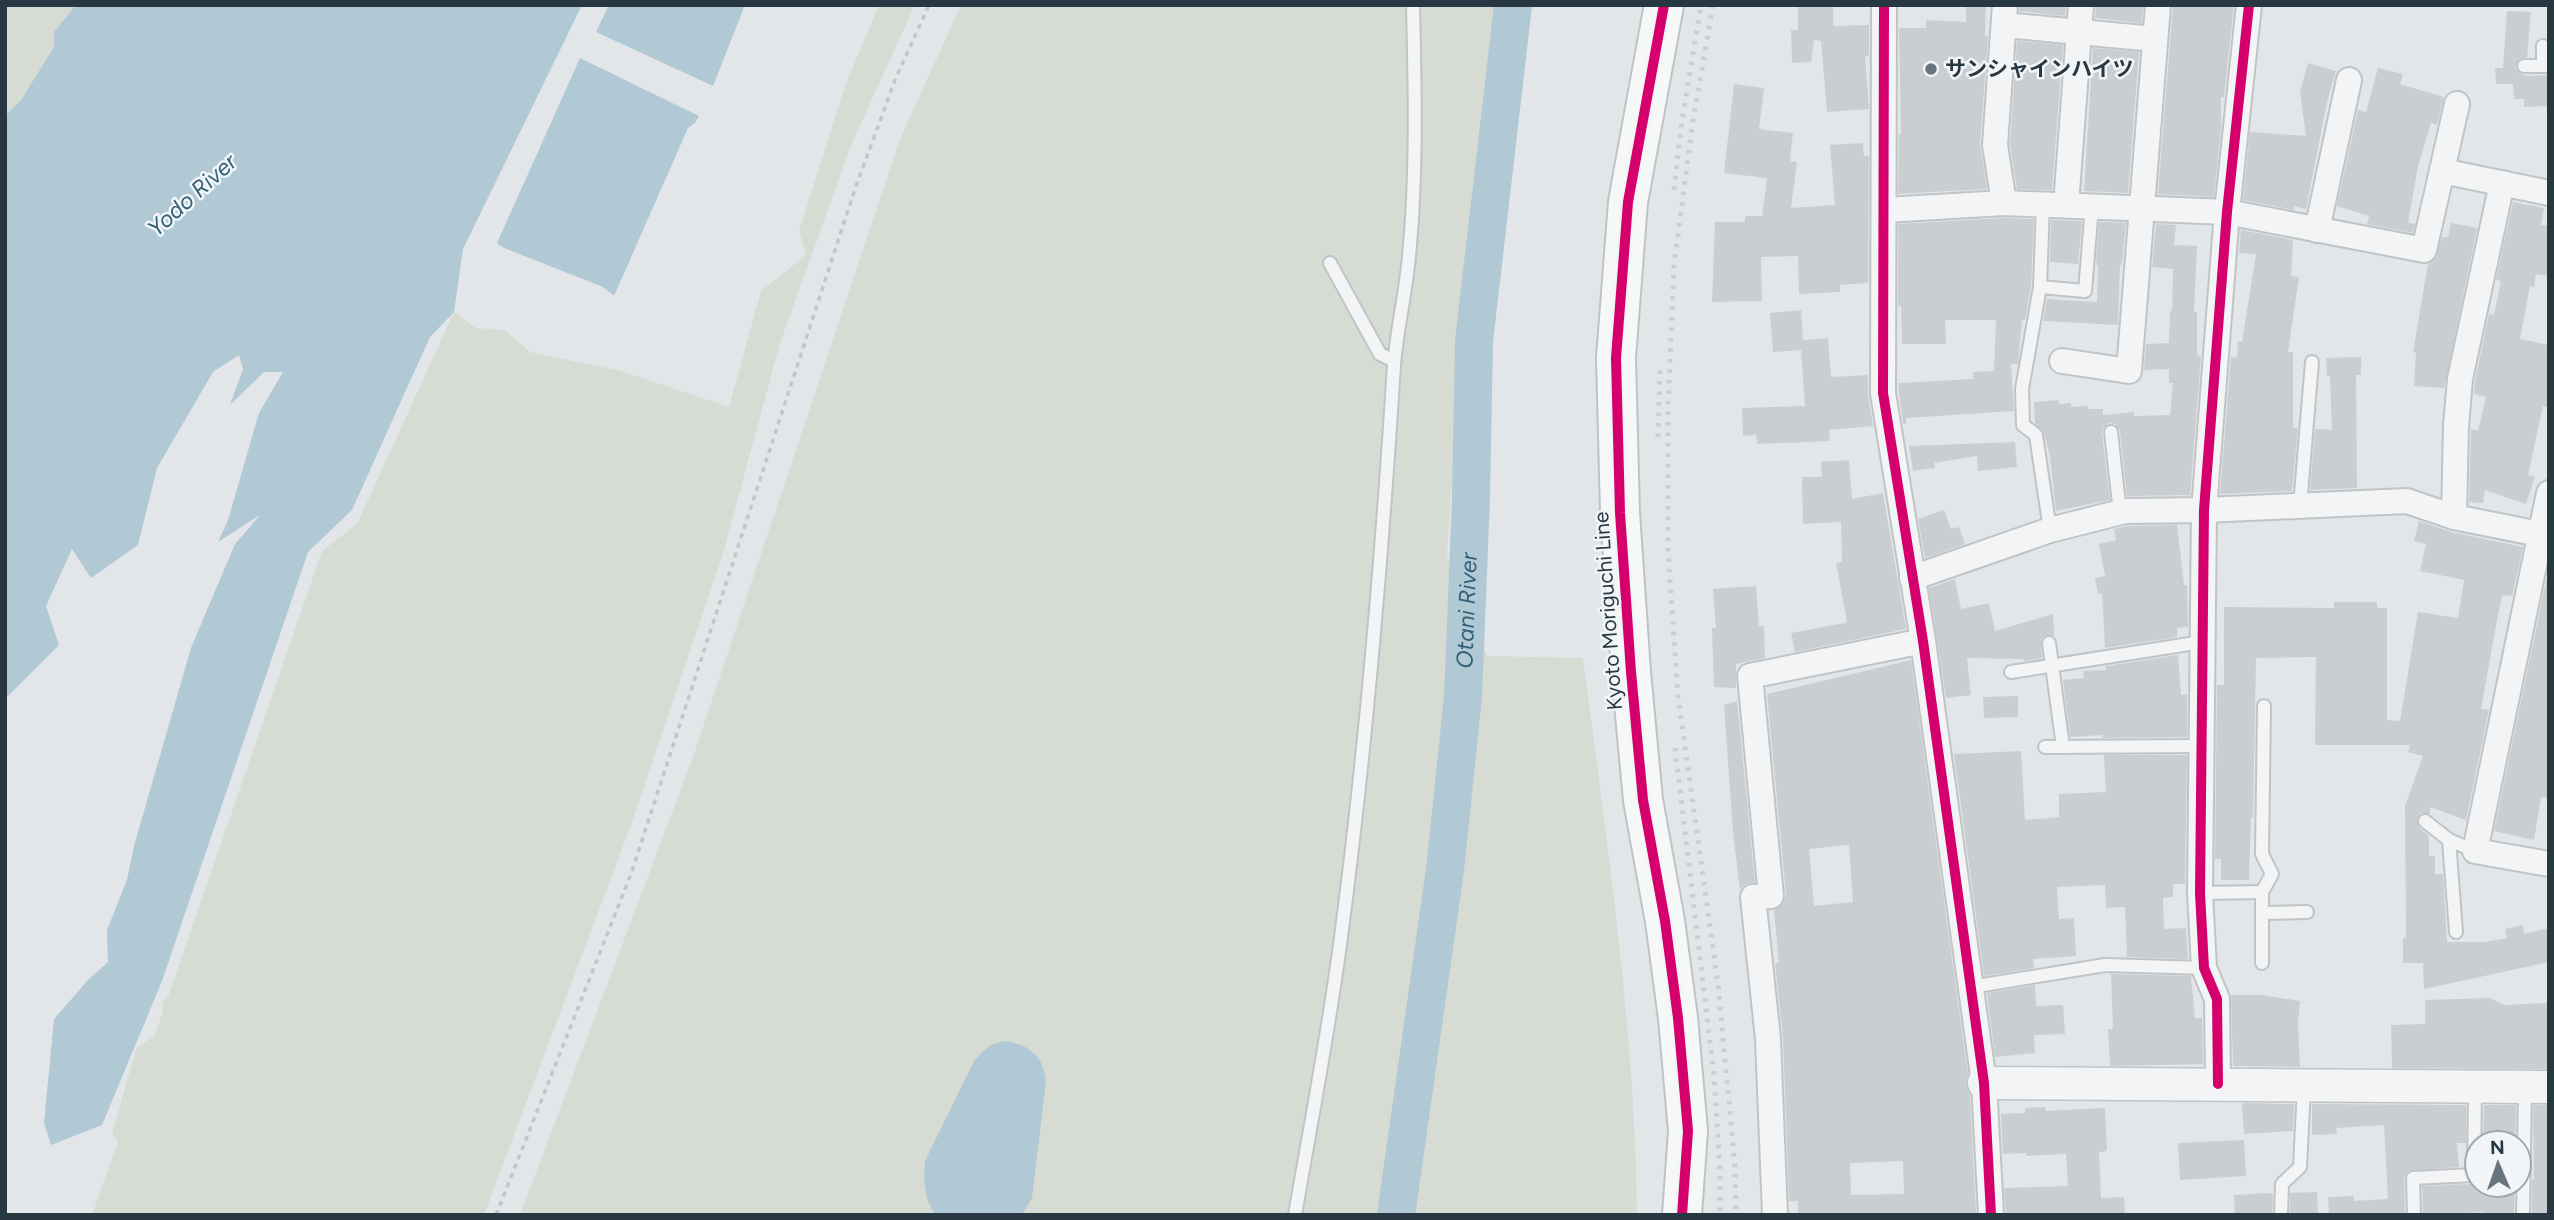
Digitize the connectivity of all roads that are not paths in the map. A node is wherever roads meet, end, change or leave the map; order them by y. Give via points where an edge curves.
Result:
1 (1413, 5) edge
2 (1664, 5) edge
3 (1884, 5) edge
4 (2081, 5) edge
5 (2158, 5) edge
6 (2249, 5) edge
7 (2004, 15) edge
8 (2079, 32) junction
9 (2155, 39) junction
10 (2543, 46) dead end
11 (2524, 66) dead end
12 (2546, 66) edge
13 (2349, 80) dead end
14 (2457, 104) dead end
15 (2442, 171) junction
16 (2502, 183) junction
17 (2549, 193) edge
18 (2004, 203) junction
19 (2055, 205) junction
20 (2092, 206) junction
21 (2141, 208) junction
22 (1885, 210) junction
23 (2227, 212) junction
24 (2317, 230) junction
25 (1329, 263) dead end
26 (2040, 287) junction
27 (2077, 357) dead end
28 (1395, 362) junction
29 (2312, 362) dead end
30 (2111, 432) dead end
31 (2549, 493) edge
32 (2300, 506) junction
33 (2204, 510) junction
34 (2120, 513) junction
35 (2454, 517) junction
36 (2050, 530) junction
37 (2544, 535) edge
38 (1912, 578) junction
39 (1923, 641) junction
40 (2202, 642) junction
41 (2049, 643) dead end
42 (2052, 665) junction
43 (2011, 672) dead end
44 (2264, 706) dead end
45 (2200, 746) junction
46 (2045, 747) dead end
47 (2063, 747) junction
48 (2425, 821) dead end
49 (2449, 840) junction
50 (2474, 851) junction
51 (2549, 864) edge
52 (2262, 892) junction
53 (2200, 894) junction
54 (2307, 912) dead end
55 (2262, 913) junction
56 (2455, 932) dead end
57 (2262, 964) dead end
58 (2204, 968) junction
59 (1971, 986) junction
60 (1984, 1083) junction
61 (2218, 1084) junction
62 (2304, 1086) junction
63 (2475, 1087) junction
64 (2537, 1087) edge
65 (1295, 1215) edge
66 (1682, 1215) edge
67 (1775, 1215) edge
68 (1991, 1215) edge
69 (2281, 1215) edge
70 (2414, 1215) edge
71 (2523, 1215) edge

1 - 28 lane via 1416,131 1409,256
2 - 66 main road, Kyoto Moriguchi Line via 1628,202 1616,358 1631,672 1643,800 1678,1018 1688,1131
3 - 22 street
4 - 8 street
5 - 9 street
6 - 23 street
7 - 8 street
7 - 18 street via 1995,145
8 - 9 street
8 - 19 street
9 - 21 street
10 - 12 lane
11 - 12 lane
13 - 24 street
14 - 15 street
15 - 16 street
15 - 24 street via 2424,250
16 - 17 street
16 - 35 street via 2460,379
18 - 19 street
18 - 22 street
19 - 20 street
19 - 26 lane
20 - 21 street
20 - 26 lane via 2085,291
21 - 23 street
21 - 27 street via 2129,371
22 - 38 street via 1883,393
23 - 24 street
23 - 33 street
25 - 28 lane via 1380,354
26 - 36 lane via 2022,389 2023,425 2036,435
28 - 65 lane via 1365,719 1341,937
29 - 32 lane
30 - 34 lane
31 - 37 street
32 - 33 street
32 - 35 street via 2407,501
33 - 34 street
33 - 40 street
34 - 36 street
35 - 37 street
36 - 38 street
37 - 50 street
38 - 39 street
39 - 59 street
39 - 67 street via 1750,676 1771,896 1753,897 1768,1039
40 - 42 lane
40 - 45 street
41 - 42 lane
42 - 43 lane
42 - 47 lane
44 - 52 lane via 2262,854 2272,874
45 - 47 lane
45 - 53 street
46 - 47 lane
48 - 49 lane
49 - 50 lane
49 - 56 lane
50 - 51 street
52 - 53 lane
52 - 55 lane
53 - 58 street
54 - 55 lane
55 - 57 lane
58 - 59 lane via 2105,965
58 - 61 street via 2217,999
59 - 60 street
60 - 61 street
60 - 68 street
61 - 62 street
62 - 63 street
62 - 69 lane via 2300,1167 2282,1184
63 - 64 street
63 - 70 lane via 2474,1175 2413,1178
64 - 71 lane

